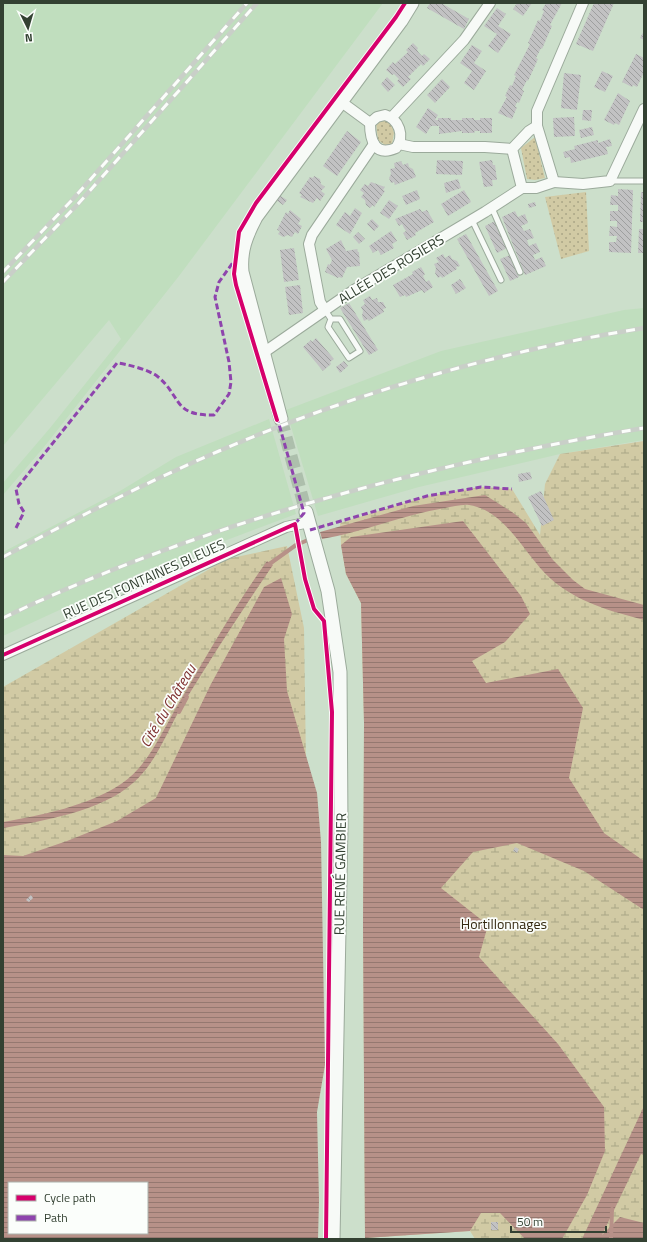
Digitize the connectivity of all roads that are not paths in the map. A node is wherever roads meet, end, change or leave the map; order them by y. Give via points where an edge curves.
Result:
1 (412, 3) edge
2 (490, 3) edge
3 (583, 3) edge
4 (340, 101) junction
5 (644, 108) edge
6 (392, 117) junction
7 (370, 123) junction
8 (537, 126) junction
9 (374, 144) junction
10 (399, 144) junction
11 (512, 149) junction
12 (610, 181) junction
13 (644, 181) edge
14 (554, 182) junction
15 (522, 188) junction
16 (492, 208) junction
17 (472, 220) junction
18 (520, 272) dead end
19 (501, 280) dead end
20 (325, 310) junction
21 (331, 319) junction
22 (263, 353) junction
23 (281, 419) tunnel mouth
24 (308, 517) joint
25 (3, 655) edge
26 (333, 1239) edge

1 - 4 street
2 - 6 street via 464,40
3 - 8 street via 537,111
4 - 7 street
4 - 22 street via 256,217 246,236 241,257 242,272
5 - 12 street
6 - 7 street via 385,115
6 - 10 street via 401,138
7 - 9 street
8 - 11 street
8 - 14 street
9 - 10 street via 382,151 396,148
9 - 20 street via 308,244 320,302
10 - 11 street via 412,147
11 - 15 street
12 - 13 lane
12 - 14 street via 583,184
14 - 15 street via 536,188
15 - 16 street, ALLÉE DES ROSIERS
16 - 17 street, ALLÉE DES ROSIERS
16 - 18 lane
17 - 19 lane
17 - 20 street, ALLÉE DES ROSIERS
20 - 21 lane
20 - 22 street, ALLÉE DES ROSIERS
21 - 21 lane via 340,319 360,351 349,358 328,327
22 - 23 street
24 - 25 street, RUE DES FONTAINES BLEUES
24 - 26 street, RUE RENÉ GAMBIER via 328,591 340,672 341,826

